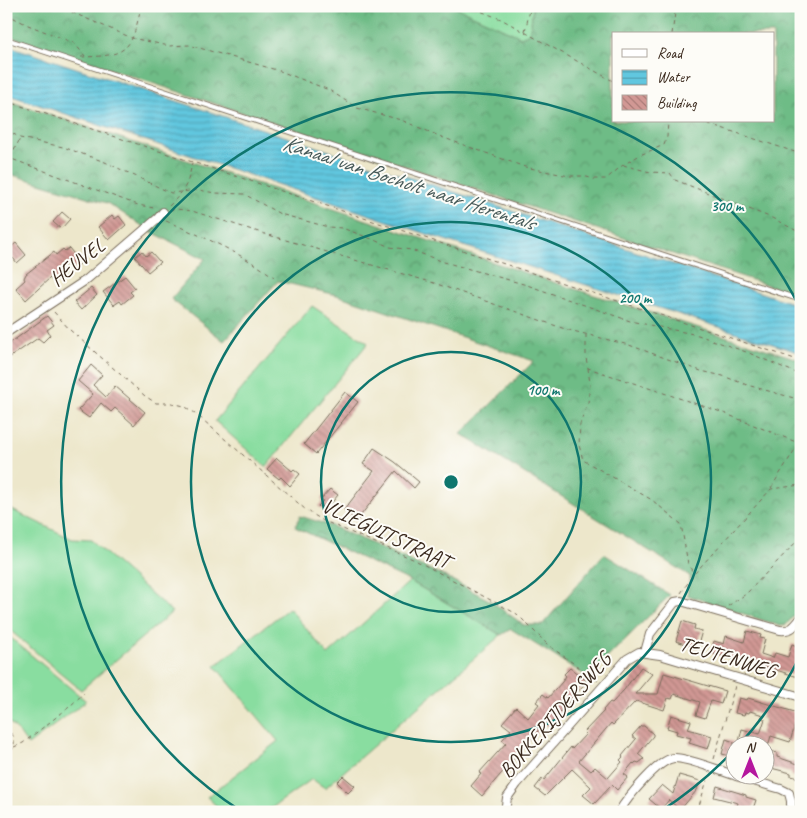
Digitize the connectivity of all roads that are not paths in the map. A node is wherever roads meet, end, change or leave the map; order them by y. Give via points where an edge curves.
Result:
1 (6, 39) edge
2 (161, 215) road end
3 (801, 300) edge
4 (6, 333) edge
5 (801, 618) edge
6 (645, 652) junction
7 (801, 697) edge
8 (724, 772) edge
9 (771, 786) edge
10 (505, 812) edge
11 (619, 812) edge
12 (791, 812) edge

1 - 3 lane
2 - 4 street, HEUVEL via 86,280
5 - 6 street via 794,628 780,630 681,601 675,602 650,634
6 - 7 street, TEUTENWEG
6 - 10 street, BOKKERIJDERSWEG via 627,659 603,685 511,792
8 - 11 street via 677,757 668,759 659,765
9 - 12 street via 789,793

